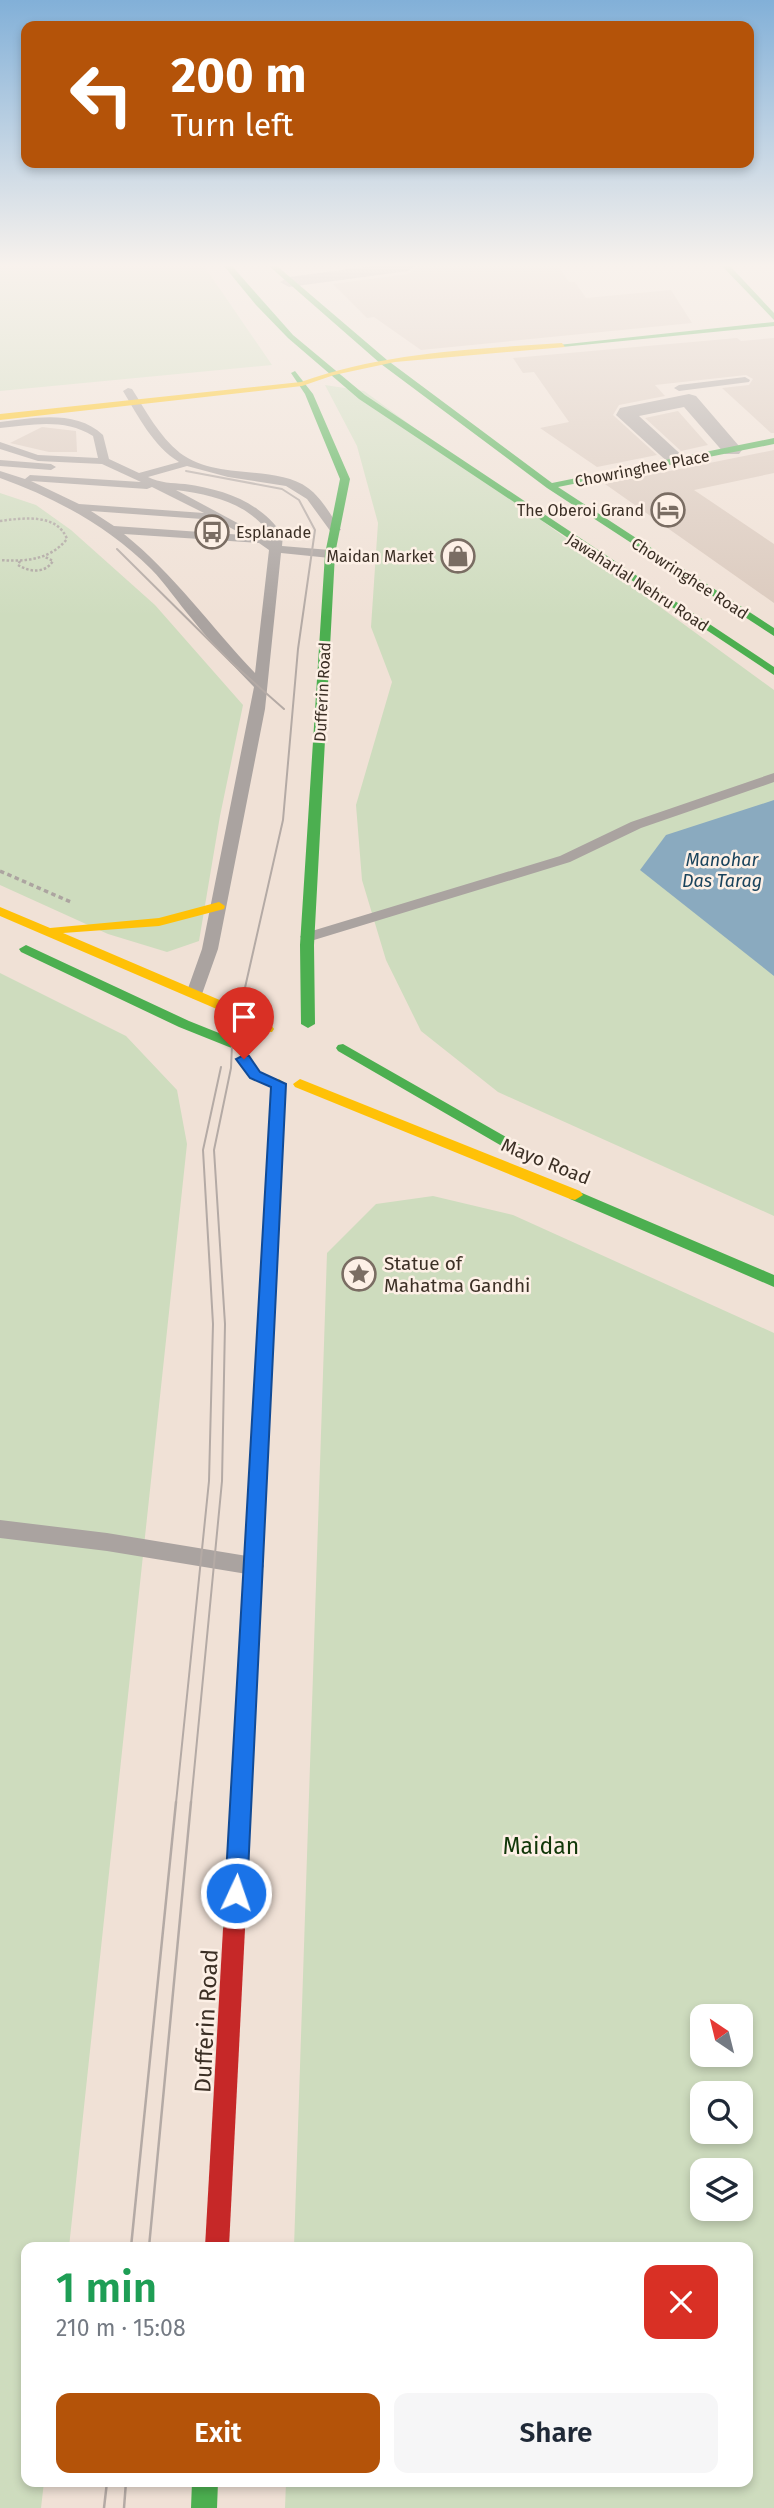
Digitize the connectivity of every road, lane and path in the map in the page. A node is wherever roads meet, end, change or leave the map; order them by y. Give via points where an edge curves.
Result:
1 (259, 383) edge
2 (301, 383) edge
3 (344, 383) edge
4 (413, 383) edge
5 (726, 383) edge
6 (681, 390) junction
7 (131, 396) junction
8 (0, 406) edge
9 (0, 417) edge
10 (0, 425) edge
11 (774, 441) edge
12 (0, 445) edge
13 (732, 450) junction
14 (104, 461) junction
15 (678, 461) junction
16 (186, 463) junction
17 (1, 471) edge
18 (145, 480) junction
19 (33, 485) junction
20 (550, 486) junction
21 (48, 492) junction
22 (178, 495) junction
23 (64, 499) junction
24 (194, 502) junction
25 (78, 507) junction
26 (208, 510) junction
27 (89, 514) junction
28 (223, 517) junction
29 (0, 521) edge
30 (106, 525) junction
31 (237, 525) junction
32 (335, 530) junction
33 (251, 533) junction
34 (271, 545) junction
35 (330, 554) junction
36 (43, 556) junction
37 (0, 560) edge
38 (21, 560) junction
39 (774, 633) edge
40 (774, 672) edge
41 (261, 687) junction
42 (774, 777) edge
43 (219, 906) junction
44 (0, 911) edge
45 (46, 930) junction
46 (308, 937) junction
47 (12, 943) dead end
48 (194, 994) junction
49 (300, 1027) junction
50 (244, 1048) junction
51 (343, 1048) junction
52 (339, 1066) dead end
53 (247, 1068) dead end
54 (321, 1079) dead end
55 (300, 1084) junction
56 (644, 1223) junction
57 (774, 1281) edge
58 (0, 1529) edge
59 (253, 1566) junction
60 (217, 2242) edge
61 (205, 2487) edge
62 (204, 2508) edge

1 - 7 main road
2 - 32 main road, Dufferin Road via 345,479
3 - 40 main road, Jawaharlal Nehru Road
4 - 20 main road, Chowringhee Road
5 - 6 lane
6 - 13 street
6 - 15 street via 626,415
7 - 8 main road
7 - 9 main road
7 - 16 lane via 164,446
10 - 14 lane via 69,421 87,426 98,435
11 - 13 main road, Chowringhee Place
12 - 14 lane via 20,456
13 - 15 main road, Chowringhee Place
14 - 18 lane
15 - 20 main road, Chowringhee Place
16 - 18 lane
16 - 32 lane via 300,487
17 - 18 lane
17 - 18 lane
17 - 19 lane
18 - 22 lane
18 - 34 lane via 223,496 254,508 277,535
19 - 21 lane
19 - 22 lane
20 - 39 main road, Chowringhee Road
21 - 23 lane
21 - 24 lane
22 - 24 lane
23 - 25 lane
23 - 26 lane
24 - 26 lane
25 - 27 lane
25 - 28 lane
26 - 28 lane
27 - 30 lane
27 - 31 lane
28 - 31 lane
29 - 36 path via 32,519 59,526 66,539
30 - 33 lane
30 - 34 lane
30 - 41 lane via 156,567
31 - 33 lane
32 - 35 main road, Dufferin Road
33 - 34 lane
34 - 35 lane
34 - 41 lane
35 - 46 main road, Dufferin Road
36 - 38 path
36 - 38 path via 53,561 41,570 24,569 18,565
37 - 38 path
41 - 43 lane
42 - 46 lane via 636,825 565,859
43 - 45 main road via 159,922
43 - 48 lane
44 - 45 main road
45 - 48 main road
46 - 49 main road, Dufferin Road
47 - 50 main road
48 - 49 main road
49 - 50 main road via 256,1035
49 - 51 main road
50 - 53 main road
51 - 52 main road
51 - 56 main road
54 - 55 main road
55 - 56 main road, Mayo Road
55 - 59 main road, Dufferin Road via 272,1083
56 - 57 main road, Mayo Road
58 - 59 lane
59 - 60 main road, Dufferin Road
61 - 62 main road

